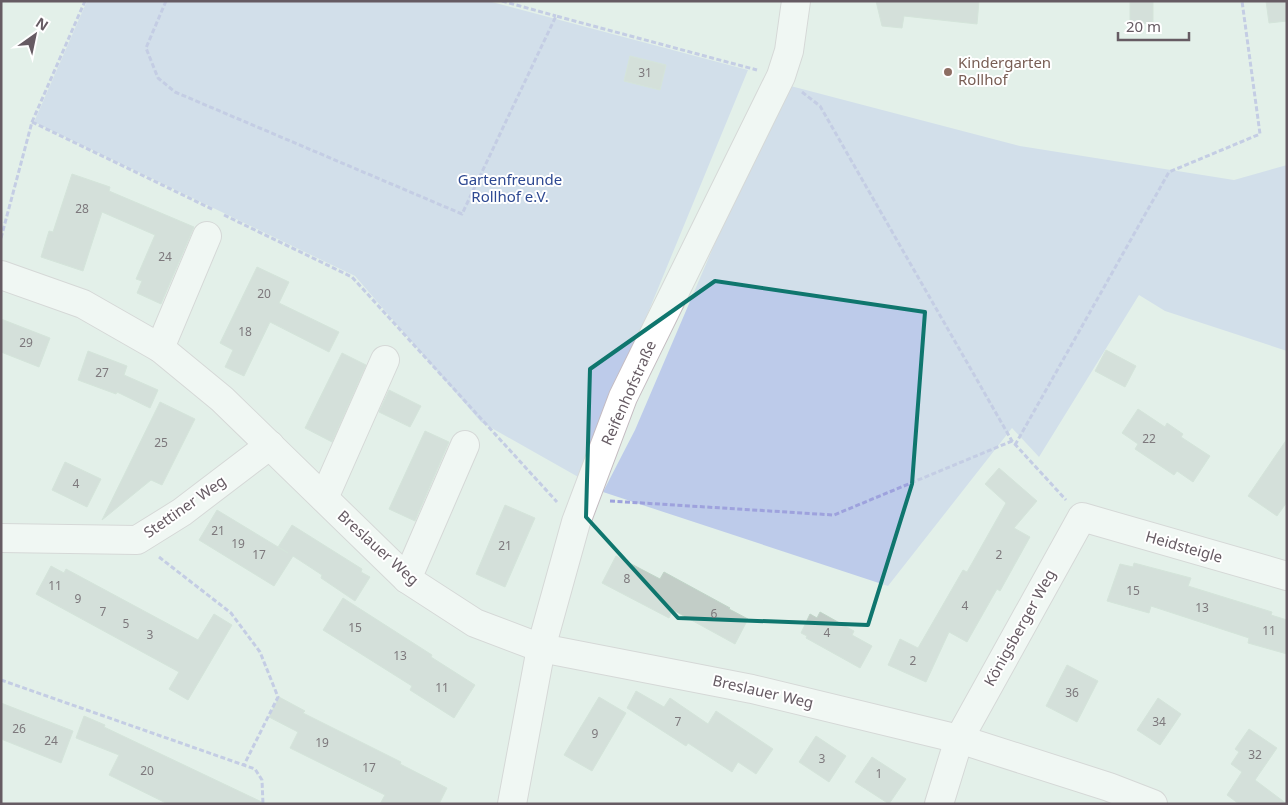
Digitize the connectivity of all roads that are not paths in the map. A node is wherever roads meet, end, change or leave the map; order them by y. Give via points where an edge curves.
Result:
1 (796, 1) edge
2 (207, 236) dead end
3 (1, 275) edge
4 (160, 348) junction
5 (385, 360) dead end
6 (270, 445) junction
7 (464, 445) dead end
8 (324, 498) junction
9 (1082, 517) joint
10 (1, 538) edge
11 (1287, 576) edge
12 (407, 578) junction
13 (541, 648) junction
14 (959, 739) junction
15 (512, 804) edge
16 (939, 804) edge
17 (1153, 804) edge

1 - 13 street, Reifenhofstraße via 789,50 781,76 624,397 580,511
2 - 4 street
3 - 4 street, Breslauer Weg via 83,304
4 - 6 street, Breslauer Weg via 222,399
5 - 8 street
6 - 8 street, Breslauer Weg
6 - 10 street, Stettiner Weg via 182,512 137,540
7 - 12 street
8 - 12 street, Breslauer Weg
9 - 11 street, Heidsteigle
9 - 14 street, Königsberger Weg
12 - 13 street, Breslauer Weg via 475,623
13 - 14 street, Breslauer Weg via 752,689
13 - 15 street, Reifenhofstraße
14 - 16 street, Königsberger Weg
14 - 17 street

